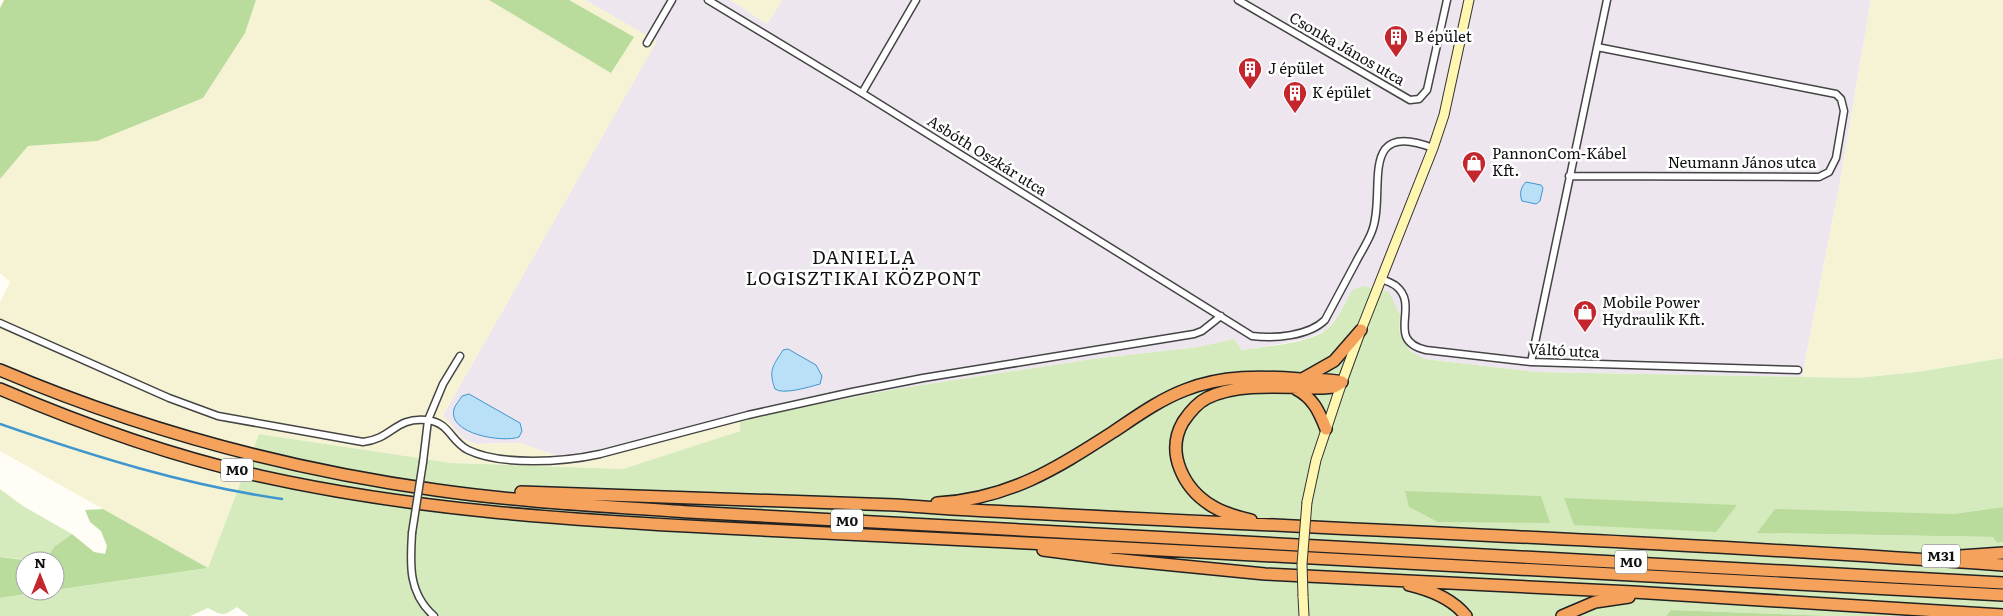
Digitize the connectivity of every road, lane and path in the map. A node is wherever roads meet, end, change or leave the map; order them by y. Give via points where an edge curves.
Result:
1 (672, 0) edge
2 (708, 0) edge
3 (916, 0) edge
4 (1238, 0) edge
5 (1447, 0) edge
6 (1469, 0) edge
7 (1607, 0) edge
8 (647, 43) dead end
9 (1597, 47) junction
10 (862, 93) junction
11 (1433, 148) junction
12 (1569, 176) junction
13 (1382, 279) junction
14 (1221, 316) junction
15 (0, 323) edge
16 (1361, 330) junction
17 (460, 356) dead end
18 (1531, 362) junction
19 (0, 370) edge
20 (1798, 370) dead end
21 (1302, 379) junction
22 (1342, 382) junction
23 (1294, 388) junction
24 (0, 389) edge
25 (428, 420) junction
26 (1326, 429) junction
27 (436, 490) junction
28 (896, 505) junction
29 (1281, 526) junction
30 (1012, 543) junction
31 (2003, 553) edge
32 (1880, 556) junction
33 (2003, 565) edge
34 (1360, 578) junction
35 (2003, 583) edge
36 (1666, 594) junction
37 (2003, 595) edge
38 (2003, 615) edge
39 (434, 616) edge
40 (1304, 616) edge
41 (1466, 616) edge
42 (1562, 616) edge

1 - 8 street
2 - 10 street, Asbóth Oszkár utca
3 - 10 street
4 - 5 street, Csonka János utca via 1410,100 1419,99 1427,90
6 - 11 main road via 1444,115
7 - 9 street
9 - 12 street
9 - 12 street, Neumann János utca via 1836,94 1844,111 1836,158 1829,172 1819,177
10 - 14 street, Asbóth Oszkár utca
11 - 13 main road
11 - 14 street, Asbóth Oszkár utca via 1404,140 1393,143 1384,152 1378,168 1372,230 1325,320 1315,328 1299,334 1252,336
12 - 18 street
13 - 16 main road
13 - 18 street, Váltó utca via 1401,292 1406,310 1404,333 1416,348
14 - 25 street via 1194,334 852,392 580,458 520,460 476,453 460,445 441,424
15 - 25 street via 218,416 363,442 379,439 403,422
16 - 21 highway via 1334,361
16 - 22 main road
17 - 25 street via 443,384
18 - 20 street, Váltó utca
19 - 27 highway, M0 via 96,408 194,439 308,468
21 - 22 highway
21 - 28 highway via 1234,378 1197,385 1152,406 1075,457 1025,484 974,499
22 - 23 highway via 1334,387
22 - 26 main road
23 - 26 highway via 1314,403
23 - 29 highway via 1247,388 1222,392 1198,404 1182,424 1177,438 1182,476 1201,498 1226,513
24 - 30 highway, M0 via 98,428 213,464 307,485 425,505 651,525
25 - 39 street, bridge via 410,561 412,579 422,604
26 - 40 main road, bridge via 1307,502 1302,564
27 - 28 highway
27 - 35 highway, M0 via 689,512
28 - 29 highway
29 - 32 highway
30 - 34 highway via 1054,552 1173,566
30 - 37 highway, M0
31 - 32 highway, M31
32 - 33 highway
34 - 36 highway
34 - 41 highway via 1422,588 1453,603
36 - 38 highway
36 - 42 highway via 1595,602

